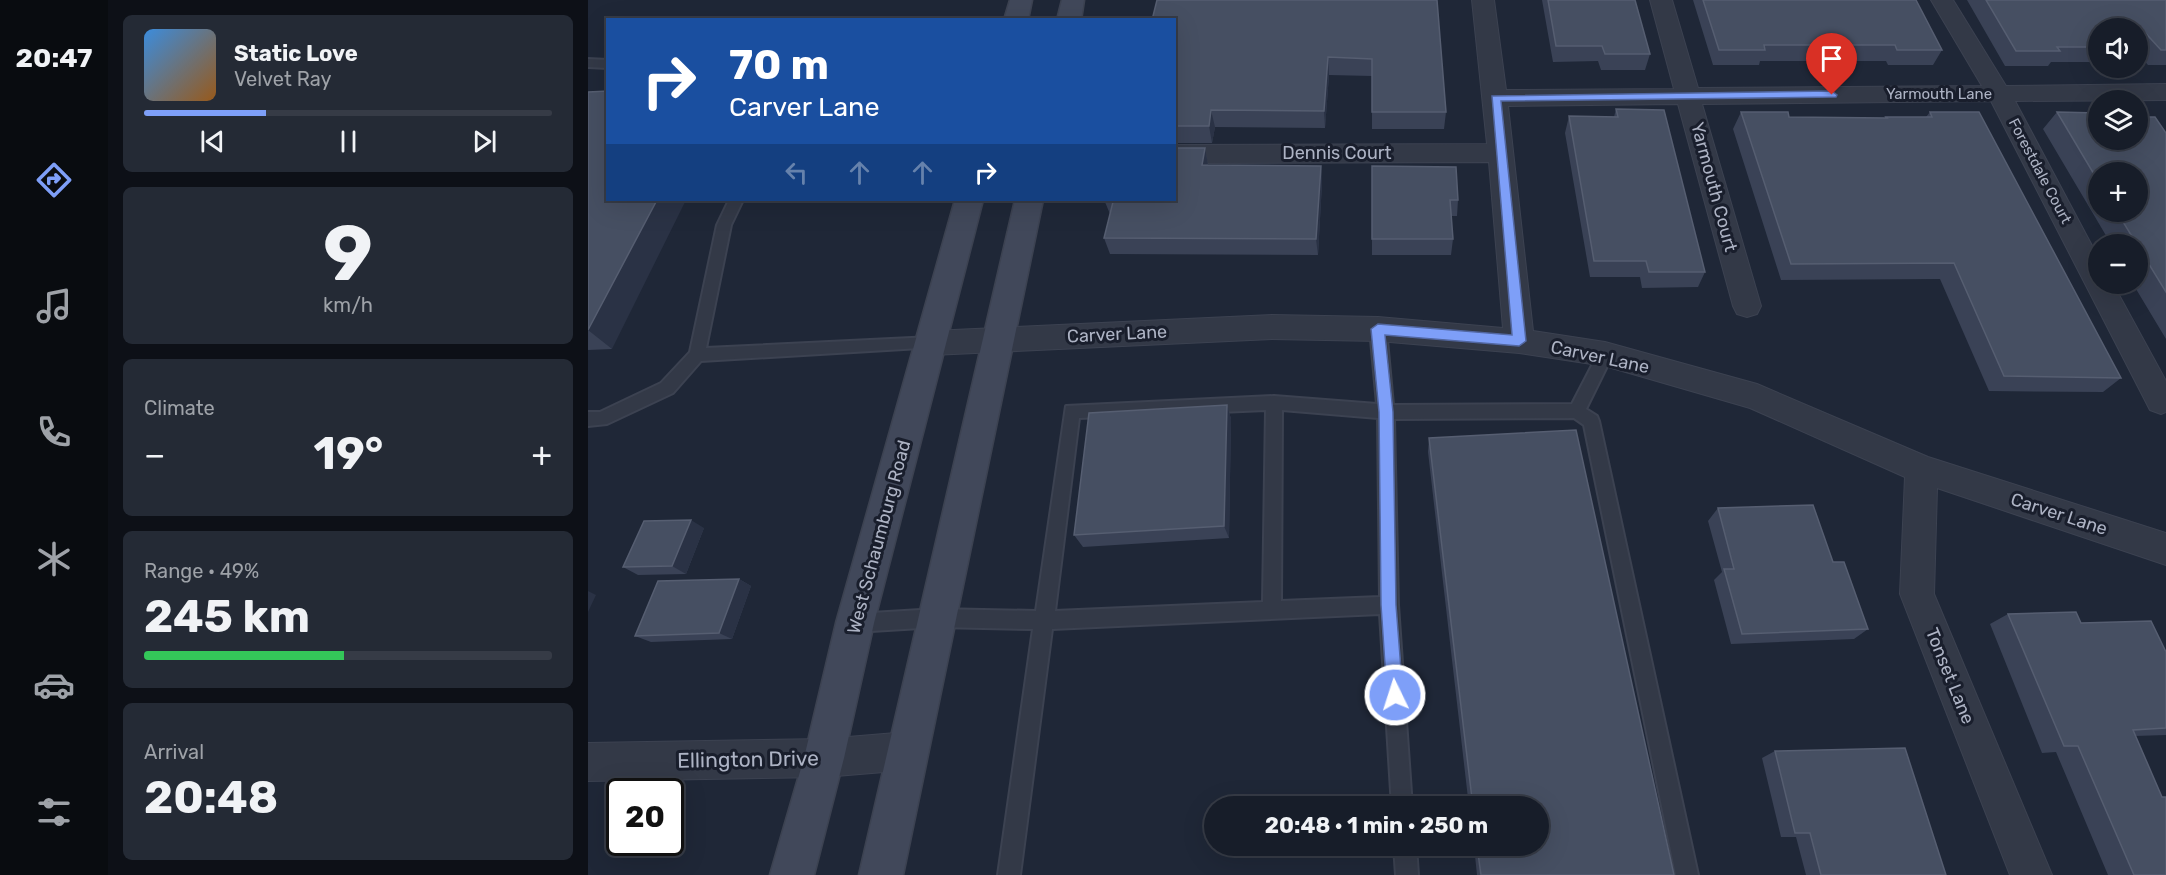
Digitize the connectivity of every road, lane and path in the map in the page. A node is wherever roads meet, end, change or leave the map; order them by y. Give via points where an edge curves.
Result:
1 (1021, 0) edge
2 (1073, 0) edge
3 (1483, 0) edge
4 (1661, 0) edge
5 (1942, 0) edge
6 (1016, 18) edge
7 (1069, 18) edge
8 (588, 63) edge
9 (606, 64) edge
10 (2166, 92) edge
11 (1999, 94) junction
12 (1689, 95) junction
13 (1495, 98) junction
14 (1500, 153) junction
15 (1176, 154) edge
16 (736, 201) edge
17 (969, 201) edge
18 (1029, 201) edge
19 (2088, 262) edge
20 (2105, 294) edge
21 (1747, 306) dead end
22 (1378, 329) junction
23 (998, 339) junction
24 (1519, 341) junction
25 (932, 343) junction
26 (1605, 354) junction
27 (697, 355) junction
28 (2161, 401) dead end
29 (1274, 403) junction
30 (1577, 411) junction
31 (1386, 412) junction
32 (588, 419) edge
33 (1921, 469) junction
34 (2166, 549) edge
35 (1389, 605) junction
36 (1272, 610) junction
37 (937, 618) junction
38 (1044, 620) junction
39 (855, 623) junction
40 (908, 751) junction
41 (824, 758) junction
42 (588, 762) edge
43 (1401, 796) edge
44 (1406, 856) edge
45 (792, 875) edge
46 (881, 875) edge
47 (1009, 875) edge
48 (1407, 875) edge
49 (1687, 875) edge
50 (2031, 875) edge

1 - 6 main road
2 - 7 main road
3 - 13 street
4 - 12 street, Yarmouth Court
5 - 11 street, Forestdale Court
8 - 9 lane
10 - 11 street, Yarmouth Lane
11 - 12 street, Yarmouth Lane
11 - 19 street, Forestdale Court
12 - 13 street, Yarmouth Lane
12 - 21 street, Yarmouth Court
13 - 14 street
14 - 15 street, Dennis Court
14 - 24 street
16 - 27 lane via 724,225
17 - 25 main road, West Schaumburg Road
18 - 23 main road
20 - 28 street, Forestdale Court
22 - 23 street, Carver Lane via 1272,327
22 - 24 street, Carver Lane
22 - 31 lane
23 - 25 street, Carver Lane
23 - 37 main road
24 - 26 street, Carver Lane
25 - 27 lane
25 - 39 main road, West Schaumburg Road
26 - 30 lane
26 - 33 street, Carver Lane via 1757,397
27 - 32 lane via 667,388 601,419
29 - 31 lane
29 - 36 lane
29 - 38 lane via 1072,411
30 - 31 lane
30 - 49 lane via 1591,421
31 - 35 lane
33 - 34 street, Carver Lane
33 - 50 street, Tonset Lane via 1917,594
35 - 36 lane
35 - 43 lane
36 - 38 lane
37 - 38 lane
37 - 39 lane
37 - 40 main road
38 - 47 lane
39 - 41 main road, West Schaumburg Road
40 - 41 street, Ellington Drive
40 - 46 main road
41 - 42 street, Ellington Drive
41 - 45 main road, West Schaumburg Road
44 - 48 lane

